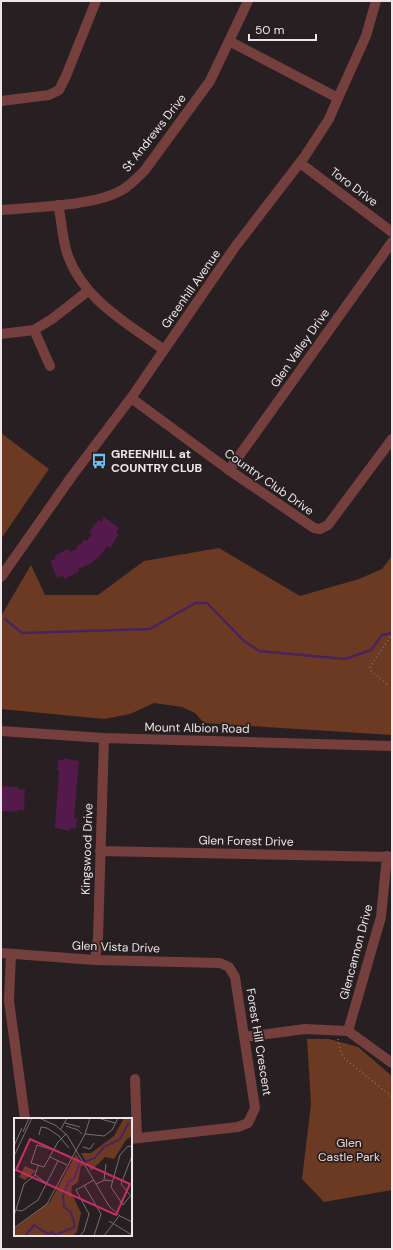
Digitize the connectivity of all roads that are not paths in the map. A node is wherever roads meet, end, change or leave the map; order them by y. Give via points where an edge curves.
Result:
1 (96, 1) edge
2 (248, 1) edge
3 (376, 1) edge
4 (229, 41) junction
5 (338, 98) junction
6 (1, 101) edge
7 (300, 163) junction
8 (58, 205) junction
9 (1, 210) edge
10 (392, 232) edge
11 (392, 242) edge
12 (88, 291) junction
13 (34, 330) junction
14 (1, 334) edge
15 (164, 350) junction
16 (50, 366) dead end
17 (131, 398) junction
18 (392, 439) edge
19 (229, 470) junction
20 (1, 577) edge
21 (1, 731) edge
22 (104, 738) junction
23 (392, 746) edge
24 (100, 851) junction
25 (390, 856) edge
26 (6, 954) edge
27 (95, 960) junction
28 (229, 967) joint
29 (348, 1031) junction
30 (245, 1037) junction
31 (392, 1063) edge
32 (135, 1079) dead end
33 (25, 1118) edge
34 (134, 1138) edge

1 - 6 street via 59,90 49,95
2 - 4 street, St Andrews Drive
3 - 5 street, Greenhill Avenue via 366,36
4 - 5 street
4 - 8 street, St Andrews Drive via 210,81 134,182 105,197
5 - 7 street, Greenhill Avenue via 329,119
7 - 10 street, Toro Drive
7 - 15 street, Greenhill Avenue via 235,247
8 - 9 street, St Andrews Drive
8 - 12 street via 66,251 72,267
11 - 19 street, Glen Valley Drive
12 - 13 street
12 - 15 street via 100,304
13 - 14 street
13 - 16 street
15 - 17 street, Greenhill Avenue
17 - 19 street, Country Club Drive
17 - 20 street, Greenhill Avenue
18 - 19 street, Country Club Drive via 332,521 320,529 308,526
21 - 22 street, Mount Albion Road
22 - 23 street, Mount Albion Road
22 - 24 street, Kingswood Drive
24 - 25 street, Glen Forest Drive
24 - 27 street, Kingswood Drive
25 - 29 street, Glencannon Drive via 381,917
26 - 27 street, Glen Vista Drive
26 - 33 street via 9,1001
27 - 28 street, Glen Vista Drive via 220,963
28 - 30 street, Forest Hill Crescent via 235,977
29 - 30 street via 305,1029
29 - 31 street
30 - 34 street, Forest Hill Crescent via 256,1108 248,1123 238,1127
32 - 34 street

